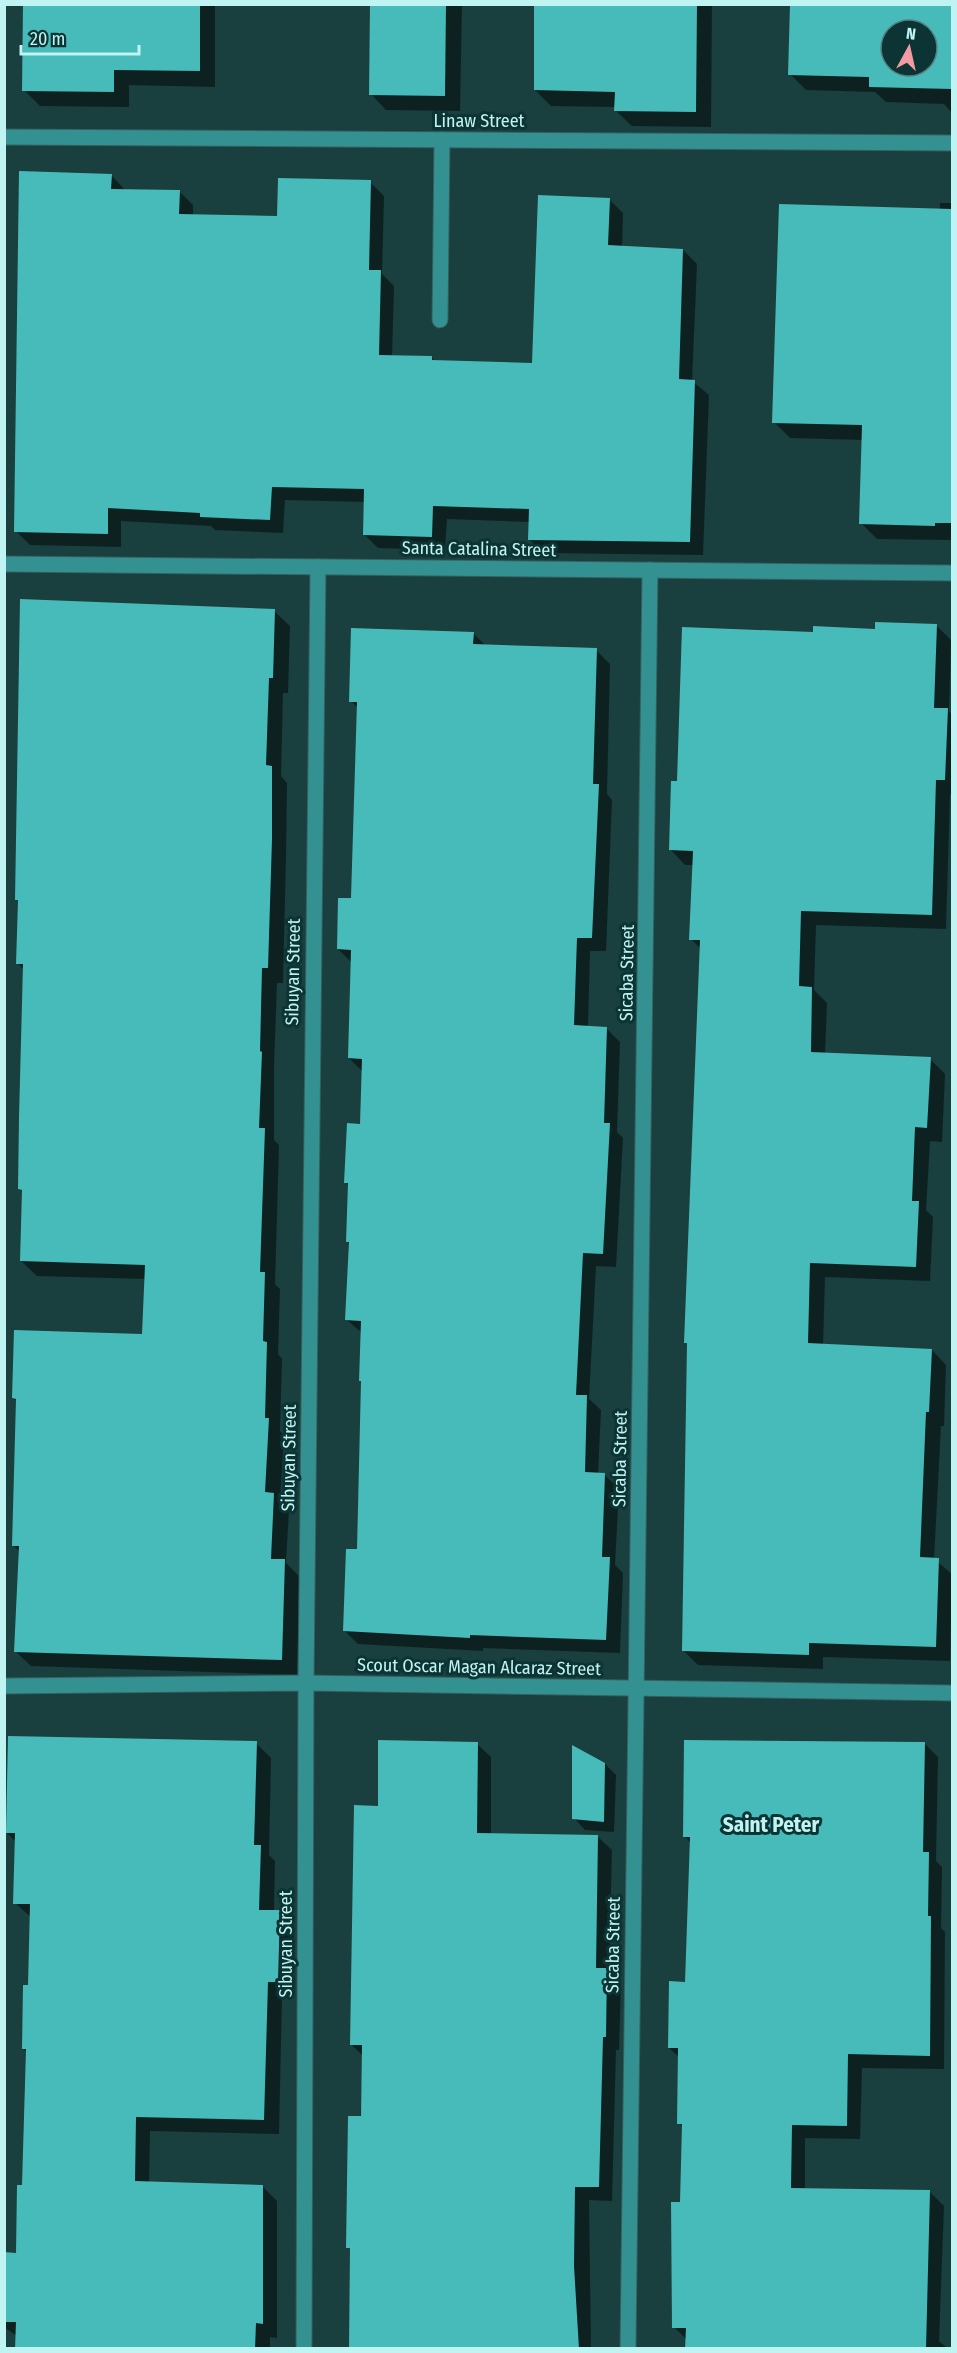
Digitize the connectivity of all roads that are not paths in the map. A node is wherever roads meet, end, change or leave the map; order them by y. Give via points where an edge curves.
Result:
1 (4, 137) edge
2 (442, 140) junction
3 (952, 143) edge
4 (440, 320) dead end
5 (4, 564) edge
6 (318, 567) junction
7 (651, 570) junction
8 (952, 573) edge
9 (306, 1683) junction
10 (4, 1686) edge
11 (636, 1689) junction
12 (952, 1693) edge
13 (304, 2349) edge
14 (628, 2349) edge

1 - 2 street, Linaw Street
2 - 3 street, Linaw Street
2 - 4 street
5 - 6 street, Santa Catalina Street
6 - 7 street, Santa Catalina Street
6 - 9 street, Sibuyan Street
7 - 8 street, Santa Catalina Street
7 - 11 street, Sicaba Street
9 - 10 street, Scout Oscar Magan Alcaraz Street
9 - 11 street, Scout Oscar Magan Alcaraz Street
9 - 13 street, Sibuyan Street
11 - 12 street, Scout Oscar Magan Alcaraz Street
11 - 14 street, Sicaba Street

